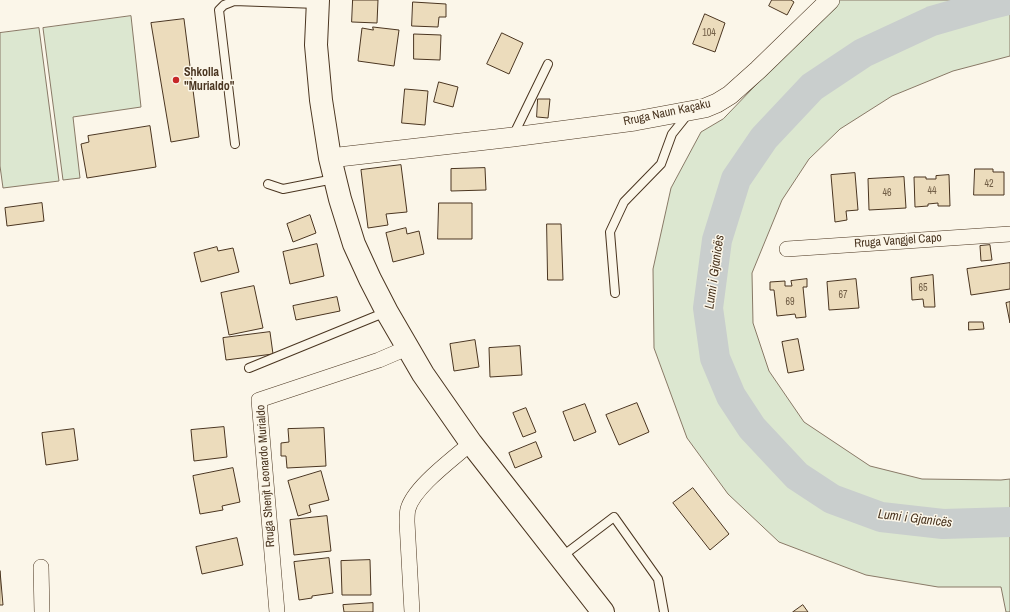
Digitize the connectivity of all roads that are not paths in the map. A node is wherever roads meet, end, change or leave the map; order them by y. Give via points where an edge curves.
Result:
1 (830, 0) edge
2 (318, 2) edge
3 (548, 64) dead end
4 (691, 110) junction
5 (513, 137) junction
6 (235, 144) dead end
7 (332, 169) junction
8 (268, 184) dead end
9 (1010, 234) edge
10 (787, 249) dead end
11 (615, 293) dead end
12 (387, 312) junction
13 (407, 348) junction
14 (249, 368) dead end
15 (471, 443) junction
16 (560, 558) junction
17 (41, 567) dead end
18 (42, 612) edge
19 (277, 612) edge
20 (412, 612) edge
21 (603, 612) edge
22 (664, 612) edge

1 - 4 street, Rruga Naun Kaçaku via 730,95 705,108
2 - 6 lane via 234,1 219,10
2 - 7 main road via 316,45 321,100
3 - 5 lane
4 - 5 street, Rruga Naun Kaçaku via 635,121
4 - 11 lane via 672,134 660,164 624,202 610,232
5 - 7 street, Rruga Naun Kaçaku
7 - 8 lane via 283,188
7 - 12 main road via 354,244
9 - 10 street, Rruga Vangjel Capo
12 - 13 main road
12 - 14 lane
13 - 15 main road
13 - 19 street, Rruga Shenjt Leonardo Murialdo via 380,360 259,400
15 - 16 main road
15 - 20 street via 429,479 407,510
16 - 21 main road
16 - 22 lane via 614,517 658,579
17 - 18 street

